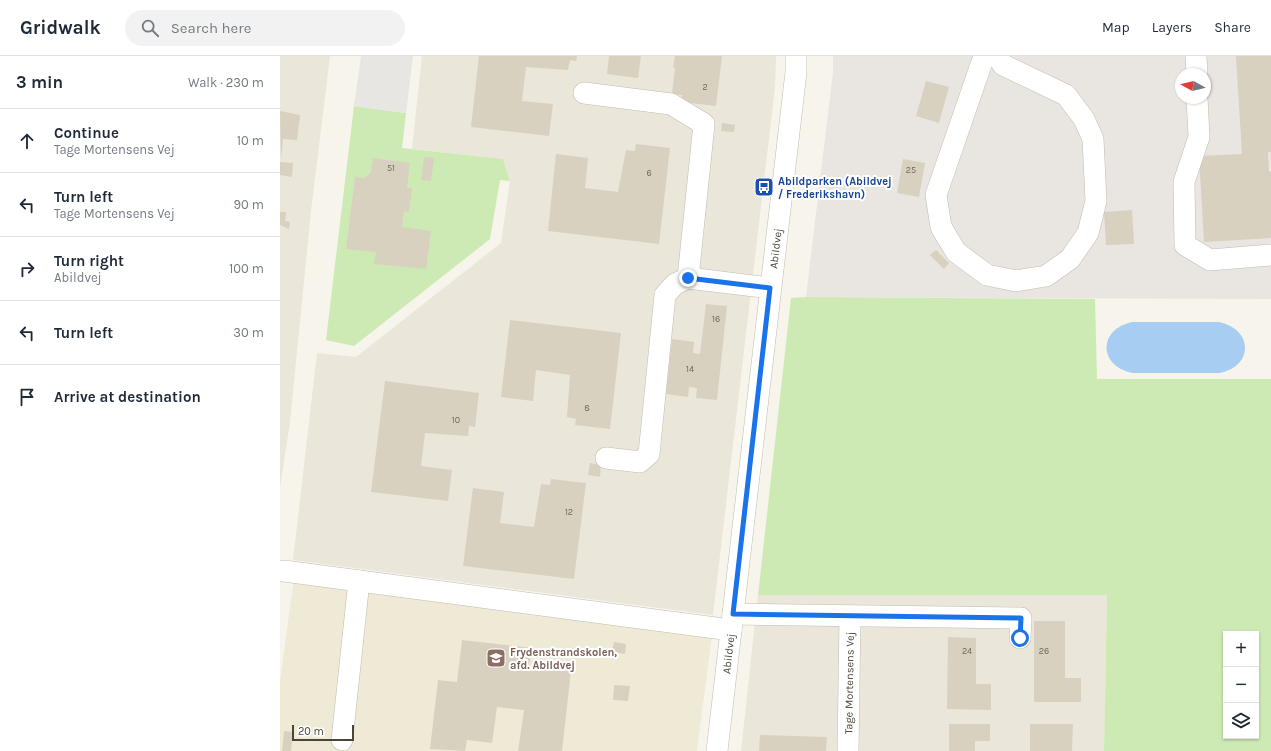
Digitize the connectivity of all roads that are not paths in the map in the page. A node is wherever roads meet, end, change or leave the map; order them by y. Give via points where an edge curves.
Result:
1 (796, 56) edge
2 (984, 56) edge
3 (998, 56) edge
4 (1196, 56) edge
5 (1197, 68) edge
6 (584, 93) dead end
7 (1198, 104) edge
8 (1271, 255) edge
9 (688, 278) junction
10 (770, 288) junction
11 (606, 458) dead end
12 (284, 571) dead end
13 (359, 580) junction
14 (850, 616) junction
15 (732, 622) junction
16 (1020, 638) dead end
17 (342, 740) dead end
18 (717, 751) edge
19 (848, 751) edge

1 - 10 street, Abildvej
2 - 3 street via 936,194 941,227 956,252 987,275 1016,281 1046,276 1070,259 1088,233 1096,201 1093,139 1084,119 1066,95 1003,65
4 - 5 street
6 - 9 street via 671,104 704,124
7 - 8 street via 1199,137 1184,182 1185,245 1210,260
9 - 10 street
9 - 11 street via 675,284 665,295 649,454 640,462
10 - 15 street, Abildvej
12 - 13 street, Tage Mortensens Vej
13 - 15 street, Tage Mortensens Vej
13 - 17 street
14 - 15 street, Tage Mortensens Vej
14 - 16 street, Tage Mortensens Vej via 1021,618
14 - 19 street, Tage Mortensens Vej
15 - 18 street, Abildvej

